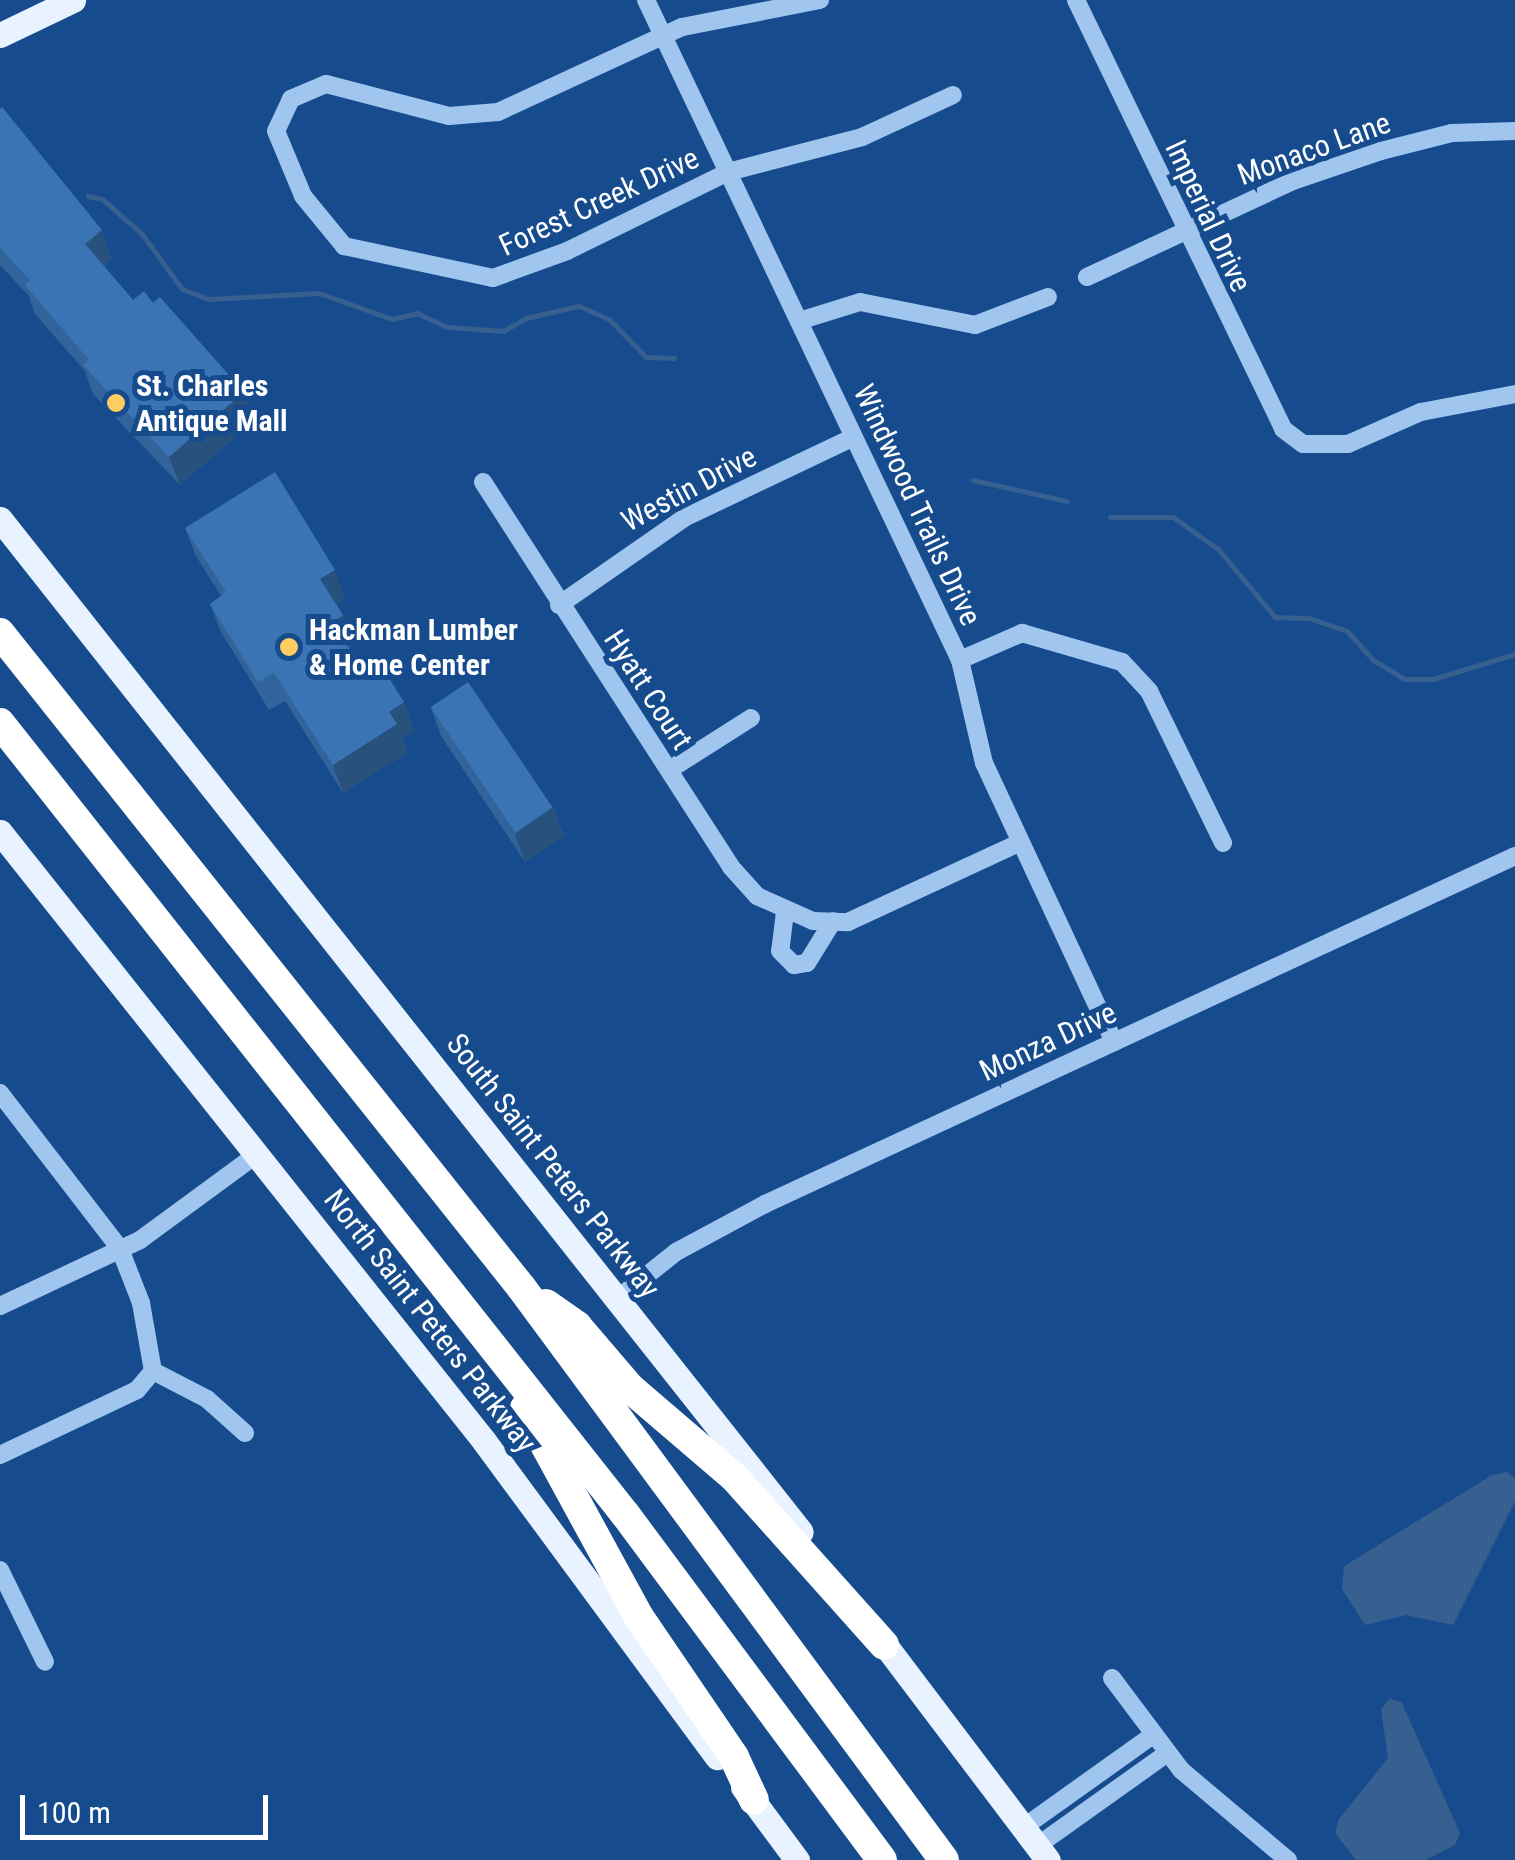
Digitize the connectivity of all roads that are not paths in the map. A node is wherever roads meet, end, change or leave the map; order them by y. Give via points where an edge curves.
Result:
1 (73, 0) edge
2 (646, 0) edge
3 (820, 0) edge
4 (1076, 0) edge
5 (768, 5) edge
6 (0, 35) edge
7 (662, 36) junction
8 (953, 96) dead end
9 (1515, 132) edge
10 (728, 172) junction
11 (1186, 231) junction
12 (1086, 277) dead end
13 (1048, 297) dead end
14 (799, 321) junction
15 (1515, 394) edge
16 (854, 436) junction
17 (482, 482) dead end
18 (0, 519) edge
19 (560, 605) junction
20 (0, 633) edge
21 (960, 660) junction
22 (750, 718) dead end
23 (0, 723) edge
24 (668, 770) junction
25 (0, 832) edge
26 (1019, 843) junction
27 (1223, 843) dead end
28 (1515, 856) edge
29 (785, 912) junction
30 (832, 921) junction
31 (1114, 1042) junction
32 (0, 1093) edge
33 (257, 1154) junction
34 (120, 1250) junction
35 (522, 1287) junction
36 (617, 1299) junction
37 (0, 1306) edge
38 (497, 1352) junction
39 (154, 1371) junction
40 (244, 1433) dead end
41 (0, 1455) edge
42 (0, 1570) edge
43 (884, 1644) junction
44 (44, 1662) dead end
45 (1112, 1678) dead end
46 (1153, 1735) junction
47 (1166, 1754) junction
48 (754, 1800) junction
49 (1036, 1844) edge
50 (797, 1860) edge
51 (882, 1860) edge
52 (944, 1860) edge
53 (1288, 1860) edge

1 - 6 main road
2 - 7 street, Windwood Trails Drive
3 - 5 street, Forest Creek Drive
4 - 11 street, Imperial Drive
5 - 7 street, Forest Creek Drive
7 - 10 street, Windwood Trails Drive
7 - 10 street, Forest Creek Drive via 498,112 449,116 326,84 291,100 276,131 302,196 344,246 493,278 552,258
8 - 10 street, Forest Creek Drive via 862,137
9 - 11 street, Monaco Lane via 1452,132 1381,150 1293,180
10 - 14 street, Windwood Trails Drive
11 - 12 street, Monaco Lane
11 - 15 street, Imperial Drive via 1268,409 1304,444 1348,444 1421,412
13 - 14 street via 974,325 860,302
14 - 16 street, Windwood Trails Drive
16 - 19 street, Westin Drive via 684,518
16 - 21 street, Windwood Trails Drive
17 - 19 street, Hyatt Court
18 - 36 main road, South Saint Peters Parkway
19 - 24 street, Hyatt Court
20 - 35 highway
21 - 26 street, Windwood Trails Drive via 984,763
21 - 27 street via 1022,632 1122,662 1149,691
22 - 24 street
23 - 38 highway
24 - 29 street, Hyatt Court via 731,866 758,896
25 - 33 main road, North Saint Peters Parkway
26 - 30 street, Hyatt Court via 883,907
26 - 31 street, Windwood Trails Drive
28 - 31 street, Monza Drive
29 - 30 street, Hyatt Court
29 - 30 street via 780,951 794,964 807,963
31 - 36 street, Monza Drive via 765,1204 676,1252
32 - 34 street
33 - 34 street via 199,1201
33 - 48 main road, North Saint Peters Parkway
34 - 37 street
34 - 39 street via 142,1303
35 - 43 highway via 577,1326 630,1388 734,1477
35 - 52 highway
36 - 43 main road, South Saint Peters Parkway
38 - 48 highway via 576,1507 660,1652 734,1757
38 - 51 highway via 717,1634
39 - 40 street via 207,1400
39 - 41 street via 136,1390
42 - 44 street
43 - 49 main road, South Saint Peters Parkway
45 - 46 street
46 - 47 street
46 - 49 street
47 - 49 street
47 - 53 street
48 - 50 main road, North Saint Peters Parkway

